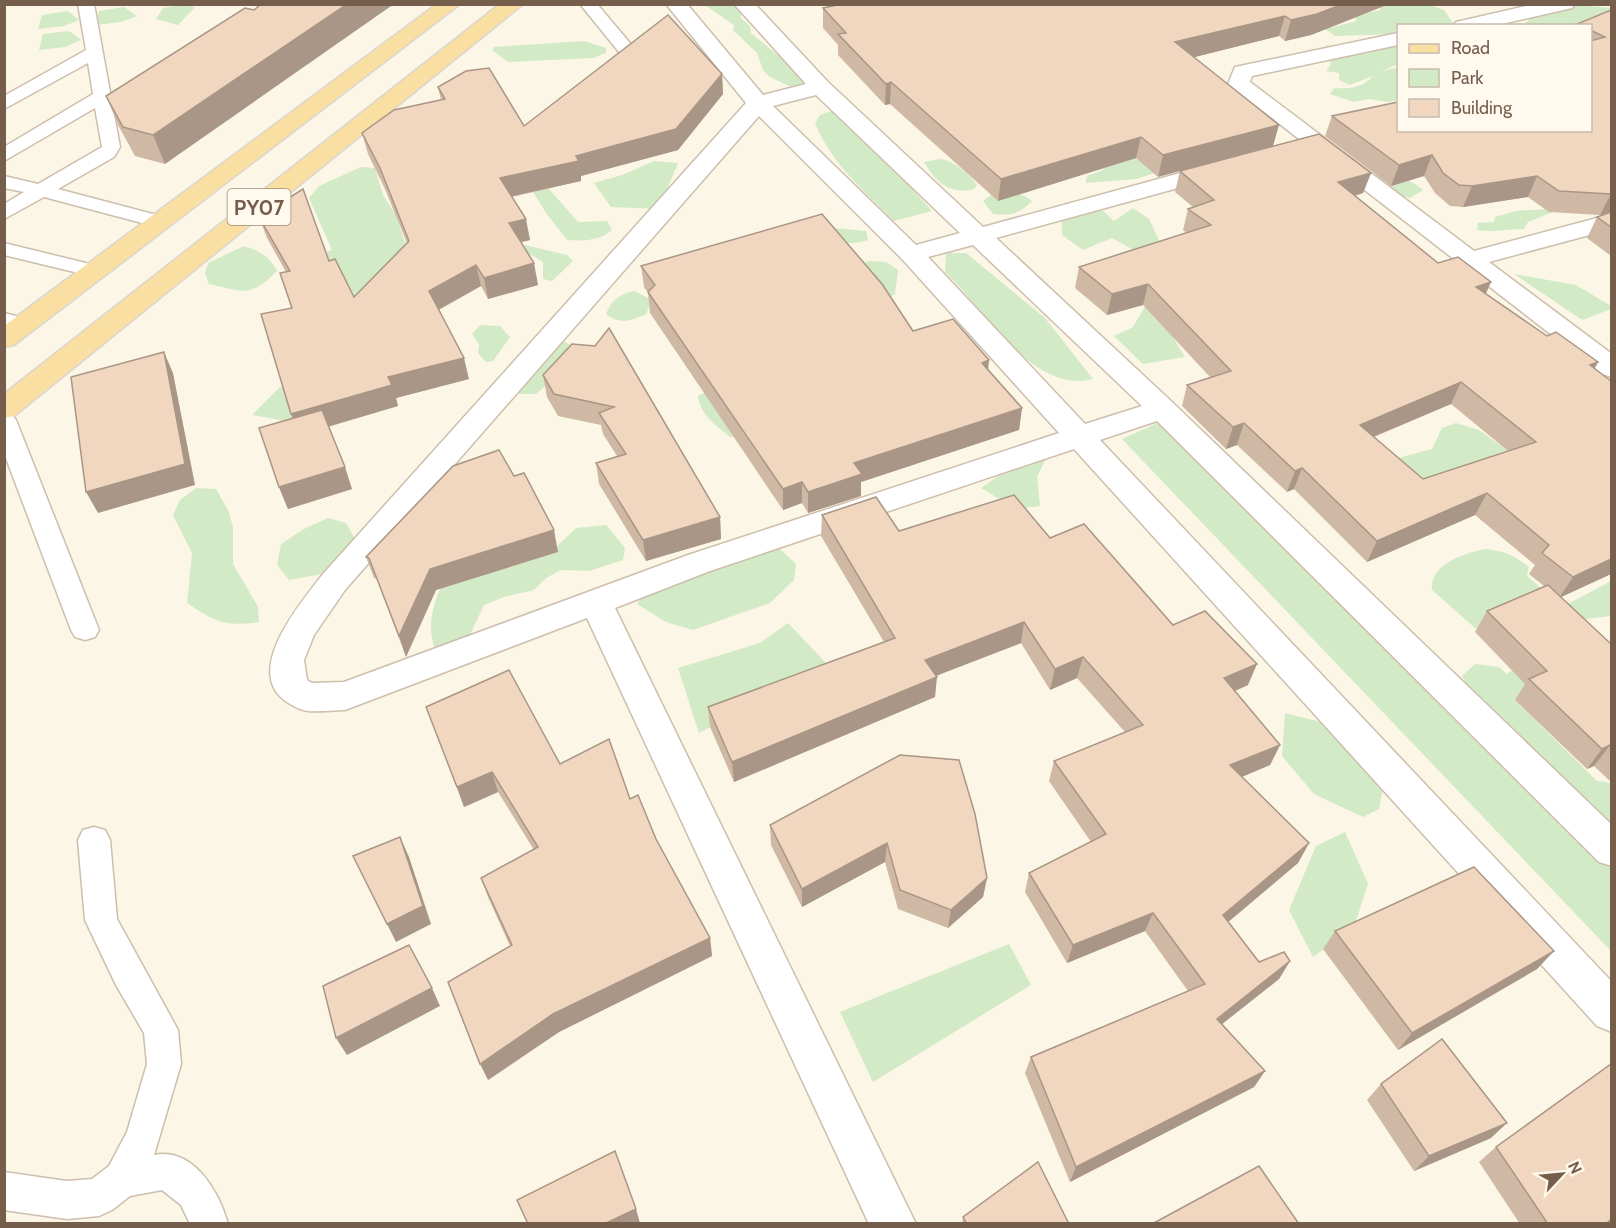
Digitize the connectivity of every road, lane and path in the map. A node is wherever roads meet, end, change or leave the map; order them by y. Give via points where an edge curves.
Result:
1 (86, 4) edge
2 (450, 4) edge
3 (513, 4) edge
4 (588, 4) edge
5 (676, 4) edge
6 (744, 4) edge
7 (1565, 4) edge
8 (1472, 24) edge
9 (1397, 39) edge
10 (95, 52) junction
11 (629, 53) edge
12 (820, 87) junction
13 (103, 96) junction
14 (758, 103) junction
15 (4, 104) edge
16 (4, 155) edge
17 (1248, 162) edge
18 (4, 182) edge
19 (41, 190) junction
20 (4, 213) edge
21 (1611, 221) edge
22 (161, 222) junction
23 (979, 235) junction
24 (4, 249) edge
25 (911, 254) junction
26 (1468, 260) junction
27 (95, 271) junction
28 (14, 322) edge
29 (4, 339) edge
30 (1611, 368) edge
31 (4, 409) edge
32 (1162, 409) junction
33 (4, 420) edge
34 (1080, 437) junction
35 (595, 601) junction
36 (84, 630) dead end
37 (94, 840) dead end
38 (1611, 850) edge
39 (1611, 1012) edge
40 (122, 1179) junction
41 (4, 1191) edge
42 (208, 1224) edge
43 (893, 1224) edge

1 - 10 lane
2 - 22 main road, PY07
3 - 31 main road, PY07
4 - 11 lane
5 - 14 street
6 - 12 street
7 - 8 street
9 - 26 street via 1244,72 1239,84 1304,147
10 - 13 lane
10 - 15 lane
12 - 14 street
12 - 23 street
13 - 16 lane
13 - 19 lane via 111,147 107,153
14 - 25 street
14 - 35 street via 334,582 299,630 287,660 291,687 307,697 345,696
17 - 23 street
18 - 19 lane
19 - 20 lane
19 - 22 lane
21 - 26 street
22 - 27 main road, PY07
23 - 25 street
23 - 32 street
24 - 27 lane
25 - 34 street
26 - 30 street
27 - 28 main road, PY07
28 - 29 main road, PY07
32 - 34 street
32 - 38 street
33 - 36 lane
34 - 35 street via 699,562
34 - 39 street
35 - 43 street
37 - 40 lane via 101,920 161,1030 164,1064 143,1138
40 - 41 lane via 99,1197 66,1200
40 - 42 lane via 165,1171 191,1186 205,1205

